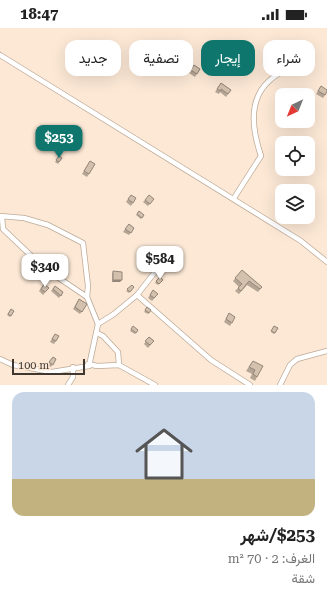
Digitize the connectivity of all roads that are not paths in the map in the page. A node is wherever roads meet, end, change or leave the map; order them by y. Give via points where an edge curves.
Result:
1 (0, 55) edge
2 (276, 76) edge
3 (234, 198) junction
4 (1, 216) edge
5 (327, 262) edge
6 (155, 272) dead end
7 (137, 295) junction
8 (87, 297) junction
9 (98, 324) junction
10 (97, 332) junction
11 (327, 351) edge
12 (0, 359) edge
13 (89, 365) junction
14 (119, 365) junction
15 (73, 368) junction
16 (68, 385) edge
17 (155, 385) edge
18 (250, 385) edge
19 (280, 385) edge

1 - 3 street
2 - 3 street via 268,81 256,99 253,113 255,136 261,156
3 - 5 street via 301,241
4 - 8 street via 3,229 44,268
4 - 8 street via 48,225 84,243
6 - 7 street
7 - 9 street
7 - 18 street via 211,360
8 - 9 street
9 - 10 street
10 - 13 street
10 - 14 street via 118,352
11 - 19 street via 297,359 290,365
12 - 15 street via 13,365 52,372
13 - 14 street
13 - 15 street
14 - 17 street
15 - 16 street via 73,378

